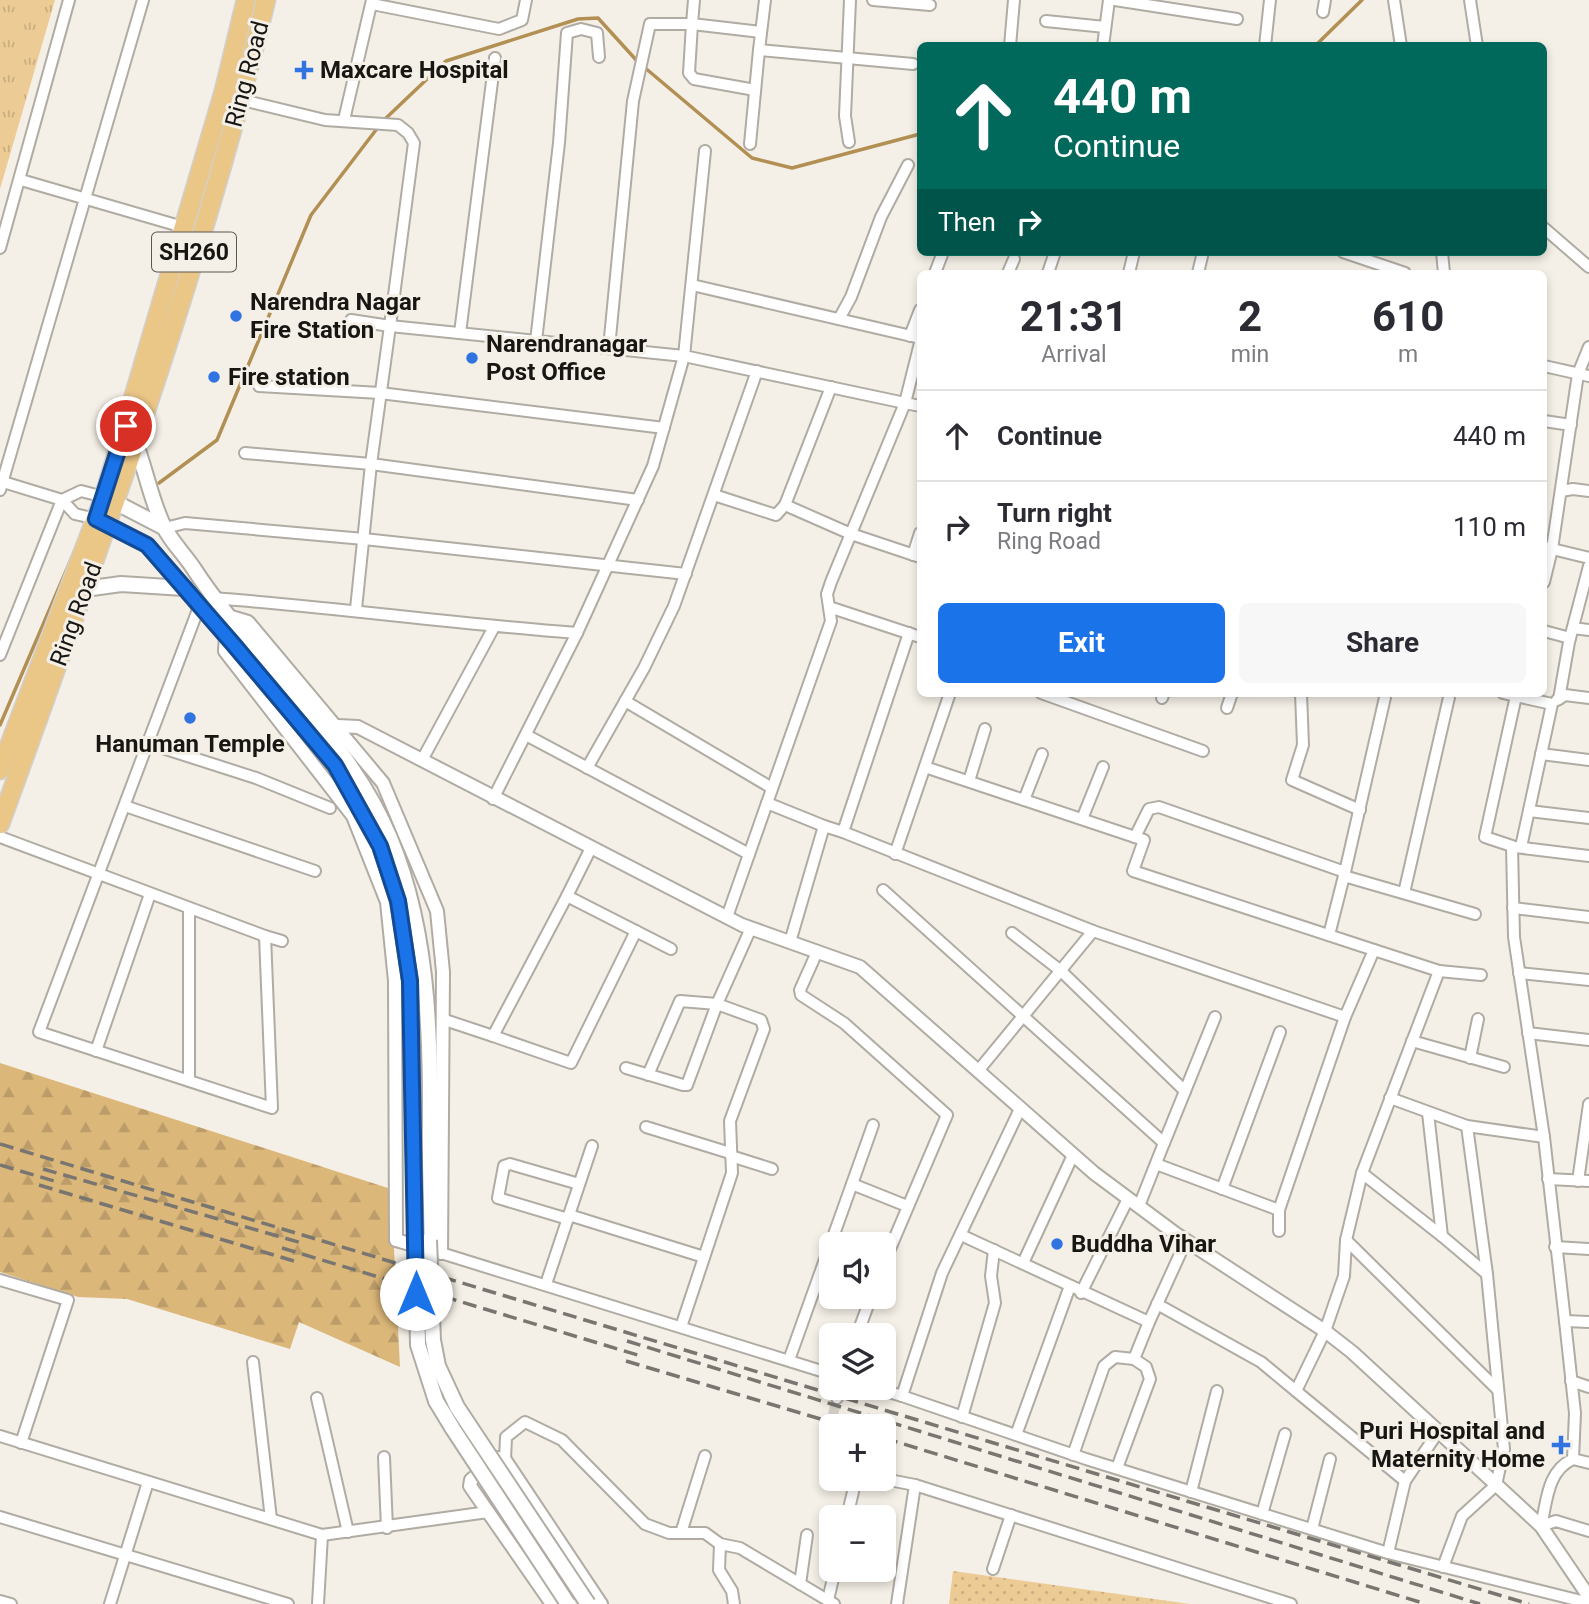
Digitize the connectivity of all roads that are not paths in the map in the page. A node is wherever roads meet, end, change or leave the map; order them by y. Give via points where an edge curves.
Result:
1 (69, 0) edge
2 (143, 0) edge
3 (246, 0) edge
4 (266, 0) edge
5 (526, 0) edge
6 (694, 0) edge
7 (765, 0) edge
8 (850, 0) edge
9 (873, 0) edge
10 (1014, 0) edge
11 (1109, 0) edge
12 (1115, 0) edge
13 (1270, 0) edge
14 (1325, 0) edge
15 (1394, 0) edge
16 (1470, 0) edge
17 (372, 2) edge
18 (930, 5) dead end
19 (1324, 12) dead end
20 (1237, 19) dead end
21 (1045, 21) dead end
22 (692, 24) junction
23 (1105, 27) junction
24 (761, 32) junction
25 (1010, 42) edge
26 (1103, 42) edge
27 (1265, 42) edge
28 (1400, 42) edge
29 (1476, 42) edge
30 (759, 50) junction
31 (847, 56) junction
32 (599, 57) dead end
33 (495, 58) dead end
34 (913, 64) dead end
35 (755, 90) junction
36 (242, 100) junction
37 (344, 121) junction
38 (849, 142) dead end
39 (750, 144) dead end
40 (705, 151) dead end
41 (908, 165) dead end
42 (21, 180) junction
43 (85, 198) junction
44 (183, 227) junction
45 (1547, 231) edge
46 (0, 248) edge
47 (1355, 256) edge
48 (1014, 259) dead end
49 (1589, 267) edge
50 (1009, 270) edge
51 (1396, 270) edge
52 (692, 285) junction
53 (839, 319) junction
54 (351, 320) dead end
55 (390, 326) junction
56 (460, 333) junction
57 (917, 339) edge
58 (536, 341) junction
59 (1589, 347) edge
60 (609, 348) junction
61 (684, 356) junction
62 (1547, 367) edge
63 (757, 372) junction
64 (1584, 375) edge
65 (259, 386) dead end
66 (831, 387) junction
67 (380, 393) junction
68 (905, 403) junction
69 (917, 406) edge
70 (1547, 421) edge
71 (1571, 425) junction
72 (664, 428) junction
73 (135, 442) junction
74 (245, 453) dead end
75 (371, 464) junction
76 (1, 484) edge
77 (1561, 491) junction
78 (1589, 491) edge
79 (714, 495) junction
80 (62, 500) junction
81 (110, 500) junction
82 (638, 500) junction
83 (785, 505) junction
84 (102, 522) junction
85 (164, 528) junction
86 (851, 534) junction
87 (364, 539) junction
88 (1548, 548) edge
89 (917, 556) edge
90 (1589, 558) edge
91 (608, 565) junction
92 (1589, 566) edge
93 (686, 574) junction
94 (184, 588) junction
95 (85, 589) junction
96 (205, 602) junction
97 (829, 607) junction
98 (356, 609) junction
99 (228, 616) junction
100 (494, 627) junction
101 (1589, 630) edge
102 (1547, 631) edge
103 (577, 633) junction
104 (909, 633) junction
105 (1572, 633) junction
106 (917, 636) edge
107 (233, 637) junction
108 (0, 654) edge
109 (949, 697) edge
110 (1052, 697) edge
111 (1231, 697) edge
112 (1301, 697) edge
113 (1385, 697) edge
114 (1449, 697) edge
115 (1516, 697) edge
116 (1527, 697) edge
117 (1589, 698) edge
118 (625, 701) junction
119 (1556, 702) junction
120 (1227, 708) dead end
121 (338, 726) junction
122 (985, 729) dead end
123 (526, 735) junction
124 (150, 744) junction
125 (1203, 751) dead end
126 (1042, 754) dead end
127 (1541, 754) junction
128 (422, 760) junction
129 (1589, 760) edge
130 (1103, 766) dead end
131 (925, 767) junction
132 (587, 768) junction
133 (0, 770) edge
134 (969, 782) junction
135 (772, 788) junction
136 (494, 799) junction
137 (1024, 800) junction
138 (767, 803) junction
139 (125, 806) junction
140 (330, 808) dead end
141 (1360, 810) junction
142 (1529, 811) junction
143 (1589, 818) edge
144 (1082, 819) junction
145 (0, 824) edge
146 (824, 826) junction
147 (843, 832) junction
148 (0, 837) edge
149 (1135, 837) junction
150 (1516, 847) junction
151 (591, 848) junction
152 (749, 854) junction
153 (895, 854) junction
154 (1589, 856) edge
155 (315, 871) dead end
156 (1345, 874) junction
157 (99, 876) junction
158 (883, 890) dead end
159 (1404, 893) junction
160 (150, 894) junction
161 (567, 895) junction
162 (1513, 908) junction
163 (189, 909) junction
164 (1475, 914) dead end
165 (727, 917) junction
166 (1589, 917) edge
167 (751, 928) junction
168 (636, 931) junction
169 (1093, 931) junction
170 (1012, 933) dead end
171 (1329, 935) junction
172 (265, 936) junction
173 (282, 941) dead end
174 (790, 942) junction
175 (671, 949) dead end
176 (1374, 950) junction
177 (817, 952) junction
178 (1061, 971) junction
179 (1439, 971) junction
180 (1519, 973) junction
181 (1481, 975) dead end
182 (1589, 980) edge
183 (717, 1004) junction
184 (1023, 1014) junction
185 (1214, 1017) dead end
186 (1345, 1017) junction
187 (1478, 1018) dead end
188 (442, 1019) junction
189 (1280, 1032) dead end
190 (1528, 1033) junction
191 (493, 1035) junction
192 (1589, 1040) edge
193 (1412, 1041) junction
194 (96, 1051) junction
195 (1470, 1058) junction
196 (626, 1068) dead end
197 (1504, 1068) dead end
198 (978, 1071) junction
199 (649, 1075) junction
200 (189, 1081) junction
201 (1185, 1091) junction
202 (1390, 1098) junction
203 (1589, 1104) edge
204 (1020, 1109) junction
205 (1427, 1113) junction
206 (873, 1125) dead end
207 (1467, 1126) junction
208 (646, 1127) dead end
209 (1544, 1137) junction
210 (1164, 1143) junction
211 (592, 1146) dead end
212 (730, 1155) junction
213 (1073, 1155) junction
214 (1156, 1164) junction
215 (772, 1169) dead end
216 (1362, 1173) junction
217 (1548, 1179) junction
218 (1584, 1181) edge
219 (579, 1184) junction
220 (852, 1184) junction
221 (1222, 1189) junction
222 (1133, 1203) junction
223 (907, 1206) junction
224 (1279, 1210) junction
225 (568, 1217) junction
226 (1279, 1231) dead end
227 (896, 1233) edge
228 (961, 1235) junction
229 (1443, 1236) junction
230 (1346, 1240) junction
231 (1186, 1241) junction
232 (1555, 1247) junction
233 (995, 1250) junction
234 (1589, 1250) edge
235 (441, 1252) junction
236 (704, 1256) junction
237 (1023, 1263) junction
238 (1487, 1274) junction
239 (0, 1280) edge
240 (547, 1284) junction
241 (1070, 1286) junction
242 (1081, 1293) junction
243 (1157, 1304) junction
244 (1565, 1321) junction
245 (1149, 1322) junction
246 (1589, 1322) edge
247 (681, 1326) junction
248 (1325, 1331) junction
249 (1134, 1359) junction
250 (789, 1360) junction
251 (253, 1362) dead end
252 (819, 1370) edge
253 (1571, 1381) junction
254 (1589, 1387) edge
255 (1498, 1390) junction
256 (1217, 1391) dead end
257 (1296, 1391) junction
258 (896, 1394) edge
259 (902, 1396) junction
260 (317, 1398) dead end
261 (962, 1416) junction
262 (1438, 1432) junction
263 (1285, 1434) dead end
264 (1016, 1435) junction
265 (0, 1436) edge
266 (21, 1443) junction
267 (1073, 1455) junction
268 (705, 1456) dead end
269 (384, 1457) dead end
270 (1330, 1459) dead end
271 (1573, 1459) junction
272 (505, 1460) junction
273 (1589, 1463) edge
274 (1117, 1468) junction
275 (896, 1481) edge
276 (1405, 1481) junction
277 (148, 1482) junction
278 (915, 1485) junction
279 (1496, 1485) junction
280 (1192, 1492) junction
281 (488, 1512) junction
282 (1262, 1514) junction
283 (1011, 1515) junction
284 (0, 1517) edge
285 (271, 1519) junction
286 (1541, 1526) junction
287 (387, 1528) junction
288 (1312, 1529) junction
289 (1589, 1531) edge
290 (348, 1532) junction
291 (681, 1533) junction
292 (322, 1535) junction
293 (807, 1535) dead end
294 (720, 1544) junction
295 (1388, 1553) junction
296 (124, 1554) junction
297 (1443, 1567) junction
298 (993, 1569) dead end
299 (834, 1582) edge
300 (800, 1584) junction
301 (1589, 1597) edge
302 (0, 1601) edge
303 (831, 1602) edge
304 (1589, 1603) edge
305 (11, 1604) edge
306 (110, 1604) edge
307 (288, 1604) edge
308 (318, 1604) edge
309 (552, 1604) edge
310 (568, 1604) edge
311 (588, 1604) edge
312 (601, 1604) edge
313 (734, 1604) edge
314 (897, 1604) edge
315 (1291, 1604) edge

1 - 42 street
2 - 43 street
3 - 44 highway, Ring Road / SH260
4 - 36 highway, Ring Road / SH260
5 - 17 street via 522,20 499,29
6 - 22 street
7 - 24 street
8 - 31 street
9 - 18 street
10 - 25 street
11 - 23 street
12 - 20 street
13 - 27 street
14 - 19 street
15 - 28 street
16 - 29 street
17 - 37 street
21 - 23 street
22 - 24 street
22 - 35 street via 690,73 694,79
22 - 60 street via 650,24 633,101
23 - 26 street
24 - 30 street
30 - 31 street
30 - 35 street
31 - 34 street
31 - 38 street
32 - 58 street via 597,33 581,29 567,33
33 - 56 street
35 - 39 street
36 - 37 street
36 - 73 highway, Ring Road / SH260
37 - 55 street via 398,125 414,143
40 - 52 street
41 - 53 street
42 - 43 street
42 - 46 street
43 - 44 street
43 - 76 street
44 - 81 highway, Ring Road / SH260
45 - 49 street
47 - 51 street
48 - 50 street
52 - 53 street
52 - 61 street
53 - 57 street
54 - 55 street
55 - 56 street
55 - 67 street
56 - 58 street
57 - 68 street
58 - 60 street
59 - 64 street
60 - 61 street
61 - 63 street
61 - 72 street
62 - 64 street
63 - 66 street
63 - 79 street
64 - 71 street
65 - 67 street
66 - 68 street
66 - 83 street
67 - 72 street
67 - 75 street
68 - 69 street
68 - 86 street
70 - 71 street
71 - 77 street
72 - 82 street
73 - 81 highway, Ring Road / SH260
73 - 85 main road
74 - 75 street
75 - 82 street
75 - 87 street
76 - 80 street
77 - 78 street
77 - 88 street
79 - 83 street via 776,515
79 - 93 street
80 - 81 street via 81,491
80 - 84 street via 75,514
80 - 108 street
81 - 84 highway, Ring Road / SH260
81 - 85 main road
82 - 91 street
83 - 86 street
84 - 94 main road via 147,545
84 - 95 highway, Ring Road / SH260
84 - 133 highway, Ring Road / SH260
85 - 87 street via 185,523
85 - 96 main road
86 - 89 street
86 - 97 street via 827,594
87 - 91 street
87 - 98 street
88 - 90 street
91 - 93 street
91 - 103 street
92 - 105 street
93 - 118 street
94 - 95 main road via 121,584
94 - 96 main road
95 - 145 highway, Ring Road / SH260
96 - 98 street
96 - 99 main road
96 - 107 main road
96 - 124 street
97 - 104 street
97 - 135 street via 831,621
98 - 100 street
99 - 107 main road
99 - 121 street via 248,622
100 - 103 street
100 - 128 street
101 - 105 street
102 - 105 street
103 - 123 street
104 - 106 street
104 - 147 street
105 - 119 street
107 - 235 street via 225,651 353,816 387,902 395,967 396,1240
107 - 310 main road, bridge via 335,765 380,846 398,901 410,981 418,1345 447,1420
107 - 311 main road, bridge via 353,771 390,838 410,893 423,955 433,1340 438,1366 457,1407
109 - 131 street
110 - 125 street
111 - 120 street
112 - 141 street via 1303,746 1292,780
113 - 141 street
114 - 159 street
115 - 150 street via 1485,837
116 - 119 street
117 - 119 street via 1564,695
118 - 132 street
118 - 135 street
119 - 127 street
121 - 128 street via 358,727
121 - 188 street via 383,783 437,911
122 - 134 street
123 - 132 street
123 - 136 street
124 - 139 street
124 - 140 street
126 - 137 street
127 - 129 street
127 - 142 street
128 - 136 street
130 - 144 street
131 - 134 street
131 - 153 street
132 - 152 street
134 - 137 street
135 - 138 street
136 - 151 street
137 - 144 street
138 - 146 street
138 - 152 street
139 - 155 street
139 - 157 street
141 - 156 street
142 - 143 street
142 - 150 street
144 - 149 street
146 - 147 street
146 - 174 street
147 - 153 street
148 - 157 street
149 - 156 street via 1149,808 1159,807
149 - 171 street via 1144,840 1133,872
150 - 154 street
150 - 162 street
151 - 161 street
151 - 165 street
152 - 165 street
153 - 169 street
156 - 159 street
156 - 171 street
157 - 160 street
157 - 194 street via 38,1032
158 - 184 street
159 - 164 street
160 - 163 street
160 - 194 street
161 - 168 street
161 - 191 street
162 - 166 street
162 - 180 street
163 - 172 street
163 - 200 street
165 - 167 street
167 - 174 street
167 - 183 street
168 - 175 street
168 - 191 street via 571,1063
169 - 178 street
169 - 186 street
170 - 178 street
171 - 176 street
172 - 173 street
172 - 200 street via 272,1108
174 - 177 street
176 - 179 street
176 - 186 street
177 - 198 street via 860,967
177 - 223 street via 801,995 844,1023 947,1115
178 - 184 street
178 - 201 street
179 - 181 street
179 - 193 street
180 - 182 street
180 - 190 street
183 - 199 street via 680,1001
183 - 199 street via 687,1085
183 - 212 street via 764,1024 730,1121
184 - 198 street
184 - 210 street
185 - 201 street
186 - 224 street
187 - 195 street
188 - 191 street
188 - 235 street
189 - 221 street
190 - 192 street
190 - 209 street
193 - 195 street
193 - 202 street
194 - 200 street
195 - 197 street
196 - 199 street
198 - 204 street
201 - 210 street
202 - 205 street
202 - 216 street
203 - 218 street
204 - 213 street
204 - 228 street
205 - 207 street
205 - 229 street
206 - 220 street
207 - 209 street
207 - 238 street
208 - 212 street
209 - 217 street
210 - 214 street
211 - 219 street
212 - 215 street
212 - 236 street via 732,1172
213 - 222 street
213 - 237 street
214 - 221 street
214 - 222 street
216 - 229 street
216 - 230 street
217 - 218 street
217 - 232 street
219 - 225 street
219 - 225 street via 510,1164 503,1166 498,1198
220 - 223 street
220 - 250 street
221 - 224 street
222 - 231 street
222 - 242 street
223 - 227 street
224 - 226 street
225 - 236 street
225 - 240 street
228 - 233 street
228 - 259 street via 942,1273
229 - 238 street
230 - 248 street via 1344,1276
230 - 255 street
231 - 243 street
231 - 248 street
232 - 234 street
232 - 244 street
233 - 237 street
233 - 261 street via 991,1276 995,1303
235 - 240 street
236 - 247 street
237 - 241 street
238 - 255 street
239 - 266 street via 68,1300
240 - 247 street
241 - 242 street
241 - 264 street
242 - 245 street
243 - 245 street
243 - 257 street via 1261,1362
244 - 246 street
244 - 253 street
245 - 249 street
247 - 250 street
248 - 257 street
248 - 262 street
249 - 267 street via 1115,1357 1104,1366
249 - 274 street via 1146,1367 1150,1379
250 - 252 street
251 - 285 street
253 - 254 street
253 - 271 street via 1576,1437
255 - 279 street via 1504,1449
256 - 280 street
257 - 276 street
258 - 259 street
259 - 261 street
260 - 290 street
261 - 264 street
262 - 276 street
262 - 279 street
263 - 282 street
264 - 267 street
265 - 266 street
266 - 277 street
267 - 274 street
268 - 291 street
269 - 287 street
270 - 288 street
271 - 273 street
271 - 286 street via 1560,1465 1551,1481
272 - 281 street via 498,1458 471,1480 470,1486
272 - 291 street via 506,1437 525,1422 562,1440 645,1524
272 - 312 street
274 - 280 street
275 - 278 street
276 - 295 street
277 - 285 street
277 - 296 street
278 - 283 street
278 - 314 street
279 - 286 street
279 - 297 street via 1462,1516
280 - 282 street
281 - 287 street
281 - 309 street
282 - 288 street
283 - 298 street
283 - 315 street
284 - 296 street
285 - 292 street
286 - 289 street via 1556,1521
286 - 301 street
287 - 290 street
288 - 295 street
290 - 292 street
291 - 294 street via 705,1533
292 - 308 street
293 - 300 street
294 - 300 street via 740,1548
294 - 313 street via 719,1570
295 - 297 street
296 - 306 street
296 - 307 street
297 - 304 street
299 - 303 street
300 - 303 street
302 - 305 street

